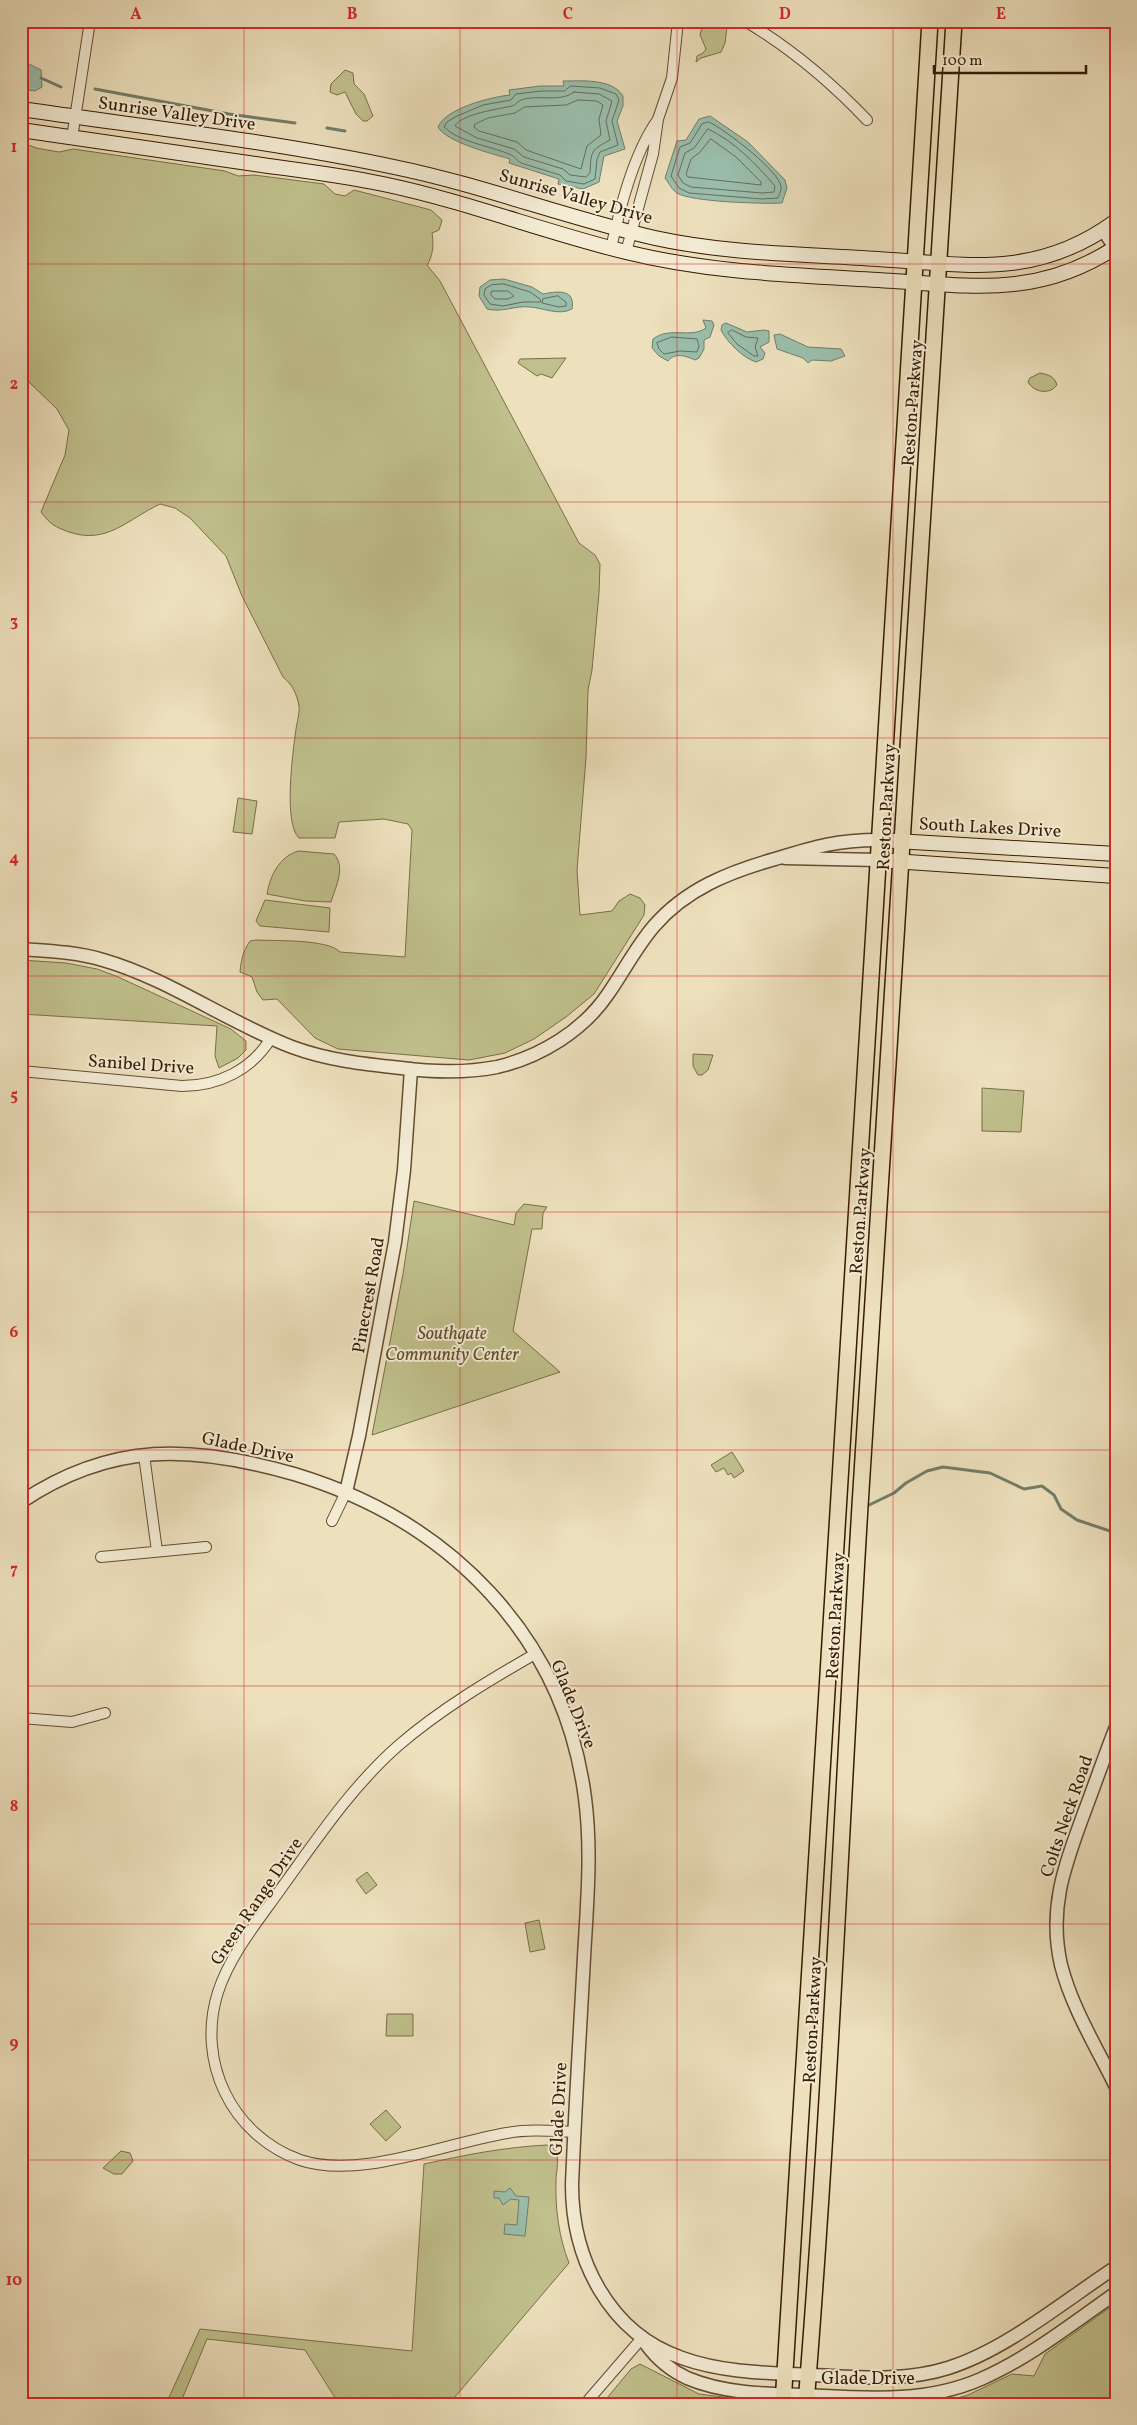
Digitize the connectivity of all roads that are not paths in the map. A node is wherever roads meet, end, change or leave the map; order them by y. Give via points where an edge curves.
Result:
1 (90, 21) edge
2 (678, 21) edge
3 (745, 21) edge
4 (930, 21) edge
5 (954, 21) edge
6 (21, 109) edge
7 (75, 117) junction
8 (658, 120) junction
9 (867, 120) dead end
10 (21, 130) edge
11 (72, 138) junction
12 (1116, 221) edge
13 (615, 228) junction
14 (1103, 230) junction
15 (632, 232) junction
16 (611, 248) junction
17 (1116, 248) edge
18 (626, 252) junction
19 (914, 262) junction
20 (941, 264) junction
21 (913, 283) junction
22 (939, 285) junction
23 (879, 840) junction
24 (903, 841) junction
25 (1116, 854) edge
26 (775, 859) junction
27 (878, 860) junction
28 (902, 861) junction
29 (1116, 876) edge
30 (21, 949) edge
31 (271, 1038) junction
32 (411, 1069) junction
33 (21, 1071) edge
34 (144, 1455) junction
35 (346, 1492) junction
36 (21, 1502) edge
37 (332, 1521) dead end
38 (206, 1547) dead end
39 (157, 1551) junction
40 (102, 1557) dead end
41 (535, 1654) junction
42 (105, 1713) dead end
43 (21, 1718) edge
44 (1116, 1727) edge
45 (1116, 2087) edge
46 (574, 2132) junction
47 (1116, 2267) edge
48 (1116, 2293) edge
49 (642, 2338) junction
50 (785, 2373) junction
51 (808, 2375) junction
52 (783, 2399) edge
53 (807, 2400) edge
54 (585, 2404) edge

1 - 7 street
2 - 8 street via 672,78
3 - 9 street via 808,63
4 - 19 main road, Reston Parkway
5 - 20 main road, Reston Parkway
6 - 7 main road, Sunrise Valley Drive
7 - 11 street
7 - 13 main road, Sunrise Valley Drive via 394,167
8 - 13 street via 643,144
8 - 15 street via 653,154
10 - 11 main road
11 - 16 main road via 380,183 469,205
12 - 14 main road, Sunrise Valley Drive
13 - 15 main road, Sunrise Valley Drive
13 - 16 street
14 - 17 street
14 - 20 main road, Sunrise Valley Drive via 1071,248 1035,260 1002,265
15 - 18 street
15 - 19 main road, Sunrise Valley Drive via 723,248
16 - 18 main road
17 - 22 main road via 1070,271 1028,283 993,287
18 - 21 main road via 736,271
19 - 20 main road, Sunrise Valley Drive
19 - 21 main road, Reston Parkway
20 - 22 main road, Reston Parkway
21 - 22 main road
21 - 23 main road, Reston Parkway
22 - 24 main road, Reston Parkway
23 - 24 main road, South Lakes Drive
23 - 26 street, South Lakes Drive via 824,844
23 - 27 main road, Reston Parkway
24 - 25 main road, South Lakes Drive
24 - 28 main road, Reston Parkway
26 - 27 street, South Lakes Drive
26 - 32 street, South Lakes Drive via 721,877 670,910 642,941 596,1010 573,1031 549,1046 522,1059 489,1068
27 - 28 main road, South Lakes Drive
27 - 50 main road, Reston Parkway
28 - 29 main road, South Lakes Drive
28 - 51 main road, Reston Parkway via 859,1511 849,1724
30 - 31 street, South Lakes Drive via 72,953 113,963
31 - 32 street, South Lakes Drive via 332,1059
31 - 33 street, Sanibel Drive via 243,1068 202,1085 182,1086
32 - 35 street, Pinecrest Road via 404,1170 393,1257
34 - 35 street, Glade Drive via 222,1456
34 - 36 street, Glade Drive via 82,1470
34 - 39 street
35 - 37 street, Pinecrest Road
35 - 41 street, Glade Drive via 400,1518 444,1550 495,1598
38 - 39 street
39 - 40 street
41 - 46 street, Glade Drive via 554,1690 571,1734 587,1815 588,1890
41 - 46 street, Green Range Drive via 428,1721 398,1746 348,1799 232,1962 218,1991 211,2041 218,2077 241,2119 267,2143 317,2164 335,2167 367,2165 509,2133
42 - 43 street via 72,1722
44 - 45 street, Colts Neck Road via 1059,1885 1056,1927 1061,1965 1071,1995
46 - 49 street, Glade Drive via 572,2204 580,2246 602,2294 622,2320
47 - 51 street, Glade Drive via 995,2348 950,2368 893,2378
48 - 53 street, Glade Drive via 1003,2368 957,2388 889,2399
49 - 50 street, Glade Drive via 669,2353 699,2363
49 - 52 street, Glade Drive via 662,2362 688,2378 726,2389
49 - 54 street
50 - 51 street, Glade Drive
50 - 52 main road, Reston Parkway
51 - 53 main road, Reston Parkway
52 - 53 street, Glade Drive

